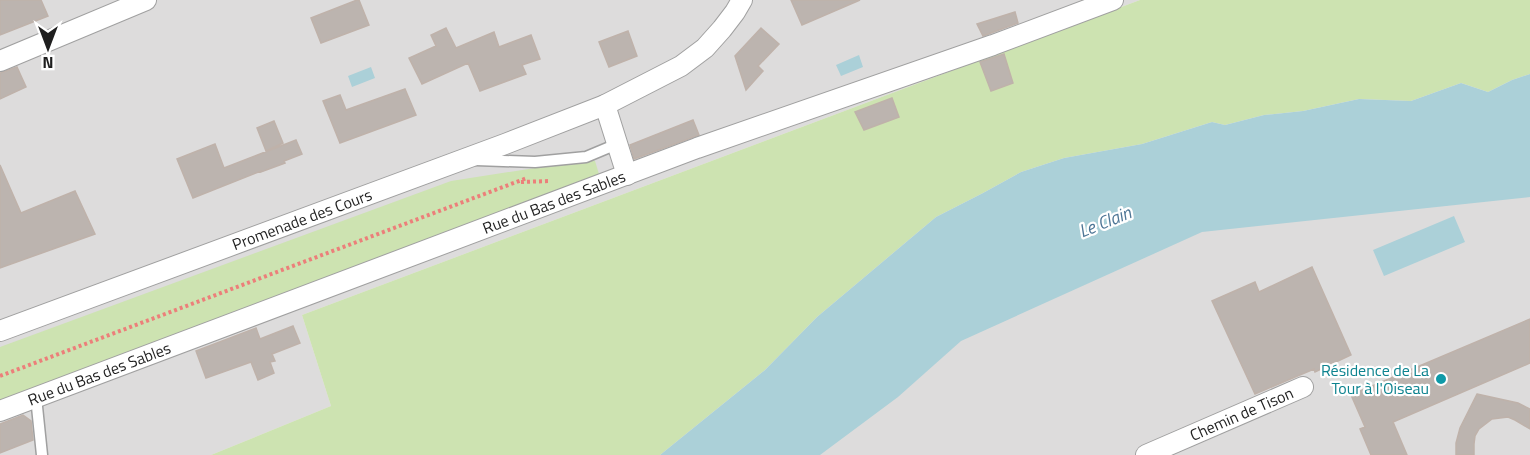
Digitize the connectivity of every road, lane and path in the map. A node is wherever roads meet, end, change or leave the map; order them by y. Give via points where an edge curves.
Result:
1 (146, 0) edge
2 (742, 0) edge
3 (1113, 0) edge
4 (0, 61) edge
5 (605, 105) junction
6 (618, 144) junction
7 (463, 159) junction
8 (558, 159) junction
9 (627, 175) junction
10 (0, 331) edge
11 (27, 366) junction
12 (29, 372) dead end
13 (0, 376) edge
14 (1303, 387) dead end
15 (36, 397) junction
16 (0, 411) edge
17 (42, 455) edge
18 (1146, 455) edge

1 - 4 street
2 - 5 street, Promenade des Cours via 705,48 681,66
3 - 9 street, Rue du Bas des Sables
5 - 6 street
5 - 7 street, Promenade des Cours
6 - 8 lane via 586,156
6 - 9 street
7 - 8 lane
7 - 10 street, Promenade des Cours
8 - 11 path via 556,169
9 - 15 street, Rue du Bas des Sables
11 - 12 path
11 - 13 path
14 - 18 street, Chemin de Tison
15 - 16 street, Rue du Bas des Sables
15 - 17 lane

